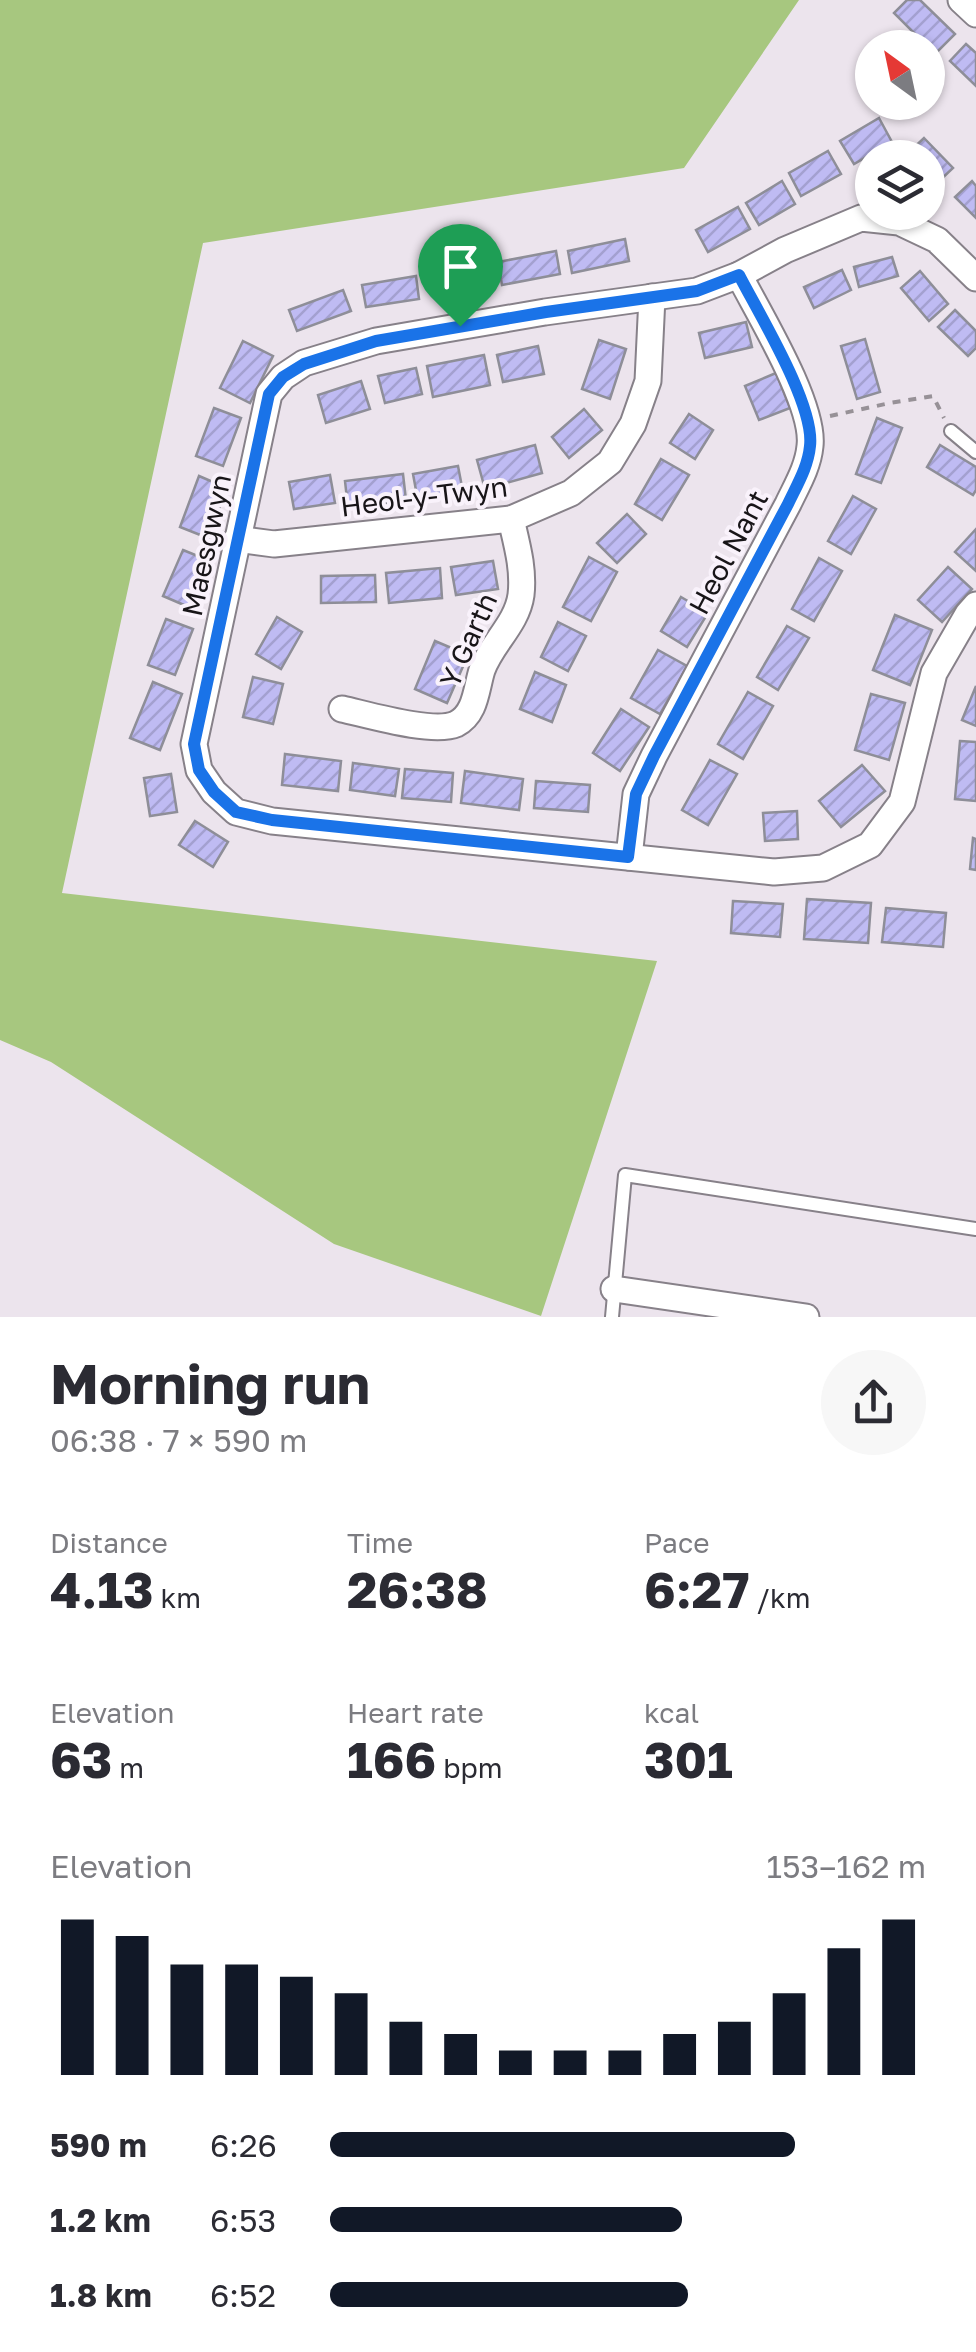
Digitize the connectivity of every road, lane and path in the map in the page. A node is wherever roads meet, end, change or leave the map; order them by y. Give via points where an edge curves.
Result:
1 (961, 0) edge
2 (976, 14) edge
3 (739, 275) junction
4 (976, 278) edge
5 (652, 297) junction
6 (809, 421) junction
7 (951, 432) joint
8 (976, 452) edge
9 (511, 519) junction
10 (237, 539) junction
11 (976, 605) edge
12 (342, 710) dead end
13 (628, 857) junction
14 (976, 1229) edge
15 (614, 1289) junction
16 (612, 1317) edge
17 (806, 1317) edge

1 - 2 street
3 - 4 street, Maesgwyn via 861,218 898,222 937,240
3 - 5 street, Maesgwyn via 697,291
3 - 6 street, Heol Nant
5 - 9 street, Heol-y-Twyn via 648,381 610,462 572,493
5 - 10 street, Maesgwyn via 376,341 304,364 269,394
6 - 7 path via 933,396
6 - 13 street, Heol Nant via 807,464 636,794
7 - 8 lane
9 - 10 street, Heol-y-Twyn via 274,544
9 - 12 street, Y Garth via 523,569 521,601 483,666 468,716 432,728
10 - 13 street, Maesgwyn via 194,744 199,770 236,812
11 - 13 street, Maesgwyn via 934,673 902,802 870,845 823,868 774,872
14 - 15 lane via 625,1175
15 - 16 lane
15 - 17 street

